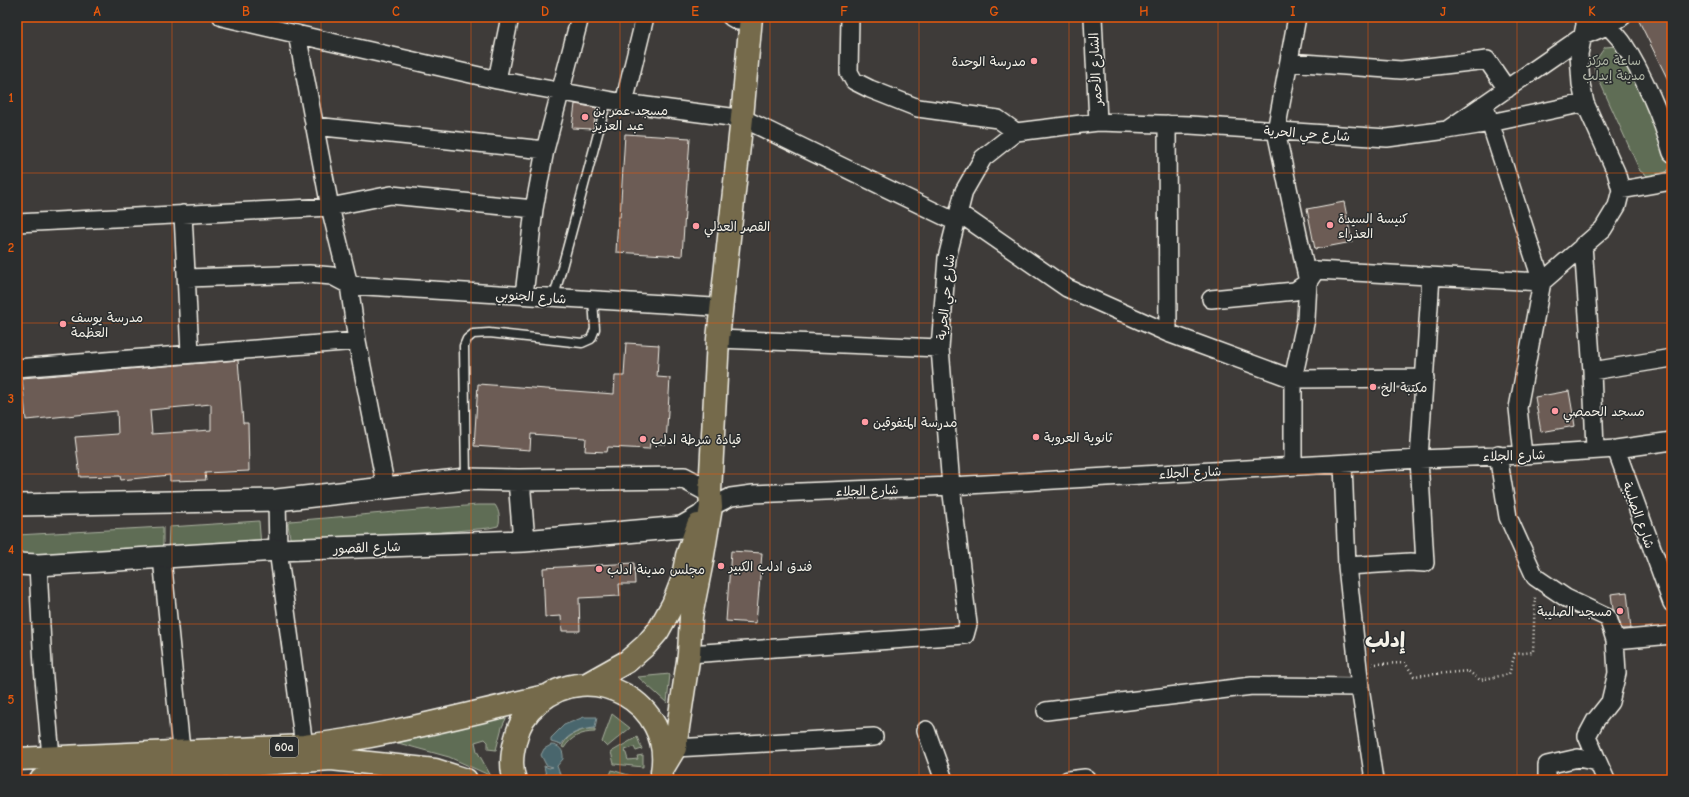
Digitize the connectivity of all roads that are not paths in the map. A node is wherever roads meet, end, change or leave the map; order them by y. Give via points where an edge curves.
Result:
1 (222, 17) edge
2 (510, 17) edge
3 (580, 17) edge
4 (645, 17) edge
5 (850, 17) edge
6 (1093, 17) edge
7 (1297, 17) edge
8 (1585, 17) edge
9 (1622, 17) edge
10 (739, 18) edge
11 (1604, 21) edge
12 (297, 34) junction
13 (1583, 36) junction
14 (1289, 62) junction
15 (497, 80) junction
16 (1507, 89) junction
17 (561, 92) junction
18 (607, 100) junction
19 (624, 103) junction
20 (1585, 103) junction
21 (1484, 104) junction
22 (736, 118) junction
23 (1098, 122) junction
24 (1490, 123) junction
25 (1167, 124) junction
26 (314, 126) junction
27 (1447, 130) junction
28 (1276, 131) junction
29 (1016, 132) junction
30 (545, 150) junction
31 (1672, 153) edge
32 (1672, 181) edge
33 (1621, 190) junction
34 (330, 207) junction
35 (534, 209) junction
36 (183, 214) junction
37 (957, 218) junction
38 (17, 223) edge
39 (1583, 246) junction
40 (1431, 276) junction
41 (187, 278) junction
42 (1308, 282) junction
43 (1542, 282) junction
44 (349, 284) junction
45 (524, 295) junction
46 (554, 297) junction
47 (1211, 299) dead end
48 (593, 300) junction
49 (713, 307) junction
50 (1168, 333) junction
51 (718, 339) junction
52 (357, 340) junction
53 (940, 348) junction
54 (190, 353) junction
55 (1672, 358) edge
56 (17, 368) edge
57 (1592, 371) junction
58 (1424, 378) junction
59 (1293, 379) junction
60 (1672, 441) edge
61 (1616, 449) junction
62 (1595, 450) junction
63 (1498, 455) junction
64 (1523, 455) junction
65 (1419, 459) junction
66 (1343, 464) junction
67 (1293, 466) junction
68 (466, 480) junction
69 (519, 480) junction
70 (951, 486) junction
71 (386, 488) junction
72 (278, 500) junction
73 (706, 501) junction
74 (17, 505) edge
75 (524, 541) junction
76 (278, 550) junction
77 (162, 558) junction
78 (17, 564) edge
79 (38, 565) junction
80 (1347, 566) junction
81 (1667, 577) edge
82 (1672, 603) edge
83 (1672, 635) edge
84 (1615, 640) junction
85 (689, 654) junction
86 (587, 684) junction
87 (1360, 687) junction
88 (546, 696) junction
89 (1046, 711) dead end
90 (926, 730) dead end
91 (874, 737) dead end
92 (304, 746) junction
93 (675, 748) junction
94 (181, 750) junction
95 (51, 757) junction
96 (17, 759) edge
97 (1598, 762) junction
98 (196, 775) edge
99 (442, 776) edge
100 (661, 776) edge
101 (41, 780) edge
102 (466, 780) edge
103 (515, 780) edge
104 (944, 780) edge
105 (1068, 780) edge
106 (1088, 780) edge
107 (1374, 780) edge
108 (1547, 780) edge
109 (1606, 780) edge

1 - 12 street
2 - 15 street
3 - 17 street
4 - 19 street
5 - 29 street via 849,72 854,81 918,108 998,119
6 - 23 street, الشارع الأحمر
7 - 14 street
8 - 13 street
9 - 11 street
10 - 22 main road
11 - 13 street
11 - 31 street via 1639,68
12 - 15 street
12 - 26 street
13 - 16 street
13 - 20 street via 1578,54
14 - 16 street via 1401,70 1487,60
14 - 28 street
15 - 17 street
16 - 21 street
17 - 18 street
17 - 30 street
18 - 19 street
18 - 46 lane
19 - 22 street
20 - 24 street, شارع حي الحرية
20 - 33 street via 1616,172
21 - 24 street
21 - 27 street
22 - 37 street
22 - 49 main road via 717,248
22 - 51 main road
23 - 25 street, شارع حي الحرية
23 - 29 street, شارع حي الحرية
24 - 27 street, شارع حي الحرية
24 - 43 street
25 - 28 street, شارع حي الحرية
25 - 50 street
26 - 30 street
26 - 34 street
27 - 28 street, شارع حي الحرية via 1387,138
28 - 42 street
29 - 37 street, شارع حي الحرية via 983,158 964,191
30 - 35 street
32 - 33 street
33 - 39 street via 1617,206 1603,229
34 - 35 street via 391,195
34 - 36 street
34 - 44 street
35 - 45 street
36 - 38 street
36 - 41 street
37 - 50 street via 1067,288
37 - 53 street, شارع حي الحرية via 947,258
39 - 43 street
39 - 57 street
40 - 42 street via 1316,270
40 - 43 street
40 - 58 street
41 - 44 street via 309,274 332,276
41 - 54 street
42 - 47 street via 1295,291
42 - 59 street via 1306,319
43 - 64 street via 1518,408
44 - 45 street, شارع الجنوبي
44 - 52 street
45 - 46 street, شارع الجنوبي
46 - 48 street, شارع الجنوبي
48 - 49 street, شارع الجنوبي
48 - 68 lane via 595,329 591,339 582,343 489,333 473,334 467,339 464,346
49 - 73 main road via 706,378
50 - 59 street
51 - 53 street
51 - 73 main road
52 - 54 street
52 - 71 street
53 - 70 street, شارع حي الحرية
54 - 56 street
55 - 57 street
57 - 62 street
58 - 59 street
58 - 65 street
59 - 67 street
60 - 61 street, شارع الجلاء
61 - 62 street, شارع الجلاء
61 - 81 street, شارع الصليبة
62 - 64 street, شارع الجلاء
63 - 64 street, شارع الجلاء
63 - 65 street, شارع الجلاء
63 - 84 street via 1508,517 1535,577 1566,598 1608,618
65 - 66 street, شارع الجلاء
65 - 80 street via 1425,563
66 - 67 street, شارع الجلاء
66 - 80 street
67 - 70 street, شارع الجلاء
68 - 69 street
68 - 71 street
69 - 73 street via 684,478
69 - 75 street
70 - 73 street, شارع الجلاء via 753,494
70 - 85 street, شارع حي الحرية via 968,624 965,635
71 - 72 street
72 - 74 street
72 - 76 street
73 - 75 street, شارع القصور via 682,527
73 - 85 main road via 702,561 692,616
73 - 86 main road via 687,556 682,581 658,631 628,661
75 - 76 street, شارع القصور
76 - 77 street, شارع القصور
76 - 92 street
77 - 79 street, شارع القصور
77 - 94 street
78 - 79 street, شارع القصور
79 - 95 street
80 - 87 street
81 - 82 street, شارع الصليبة
83 - 84 street
84 - 97 street via 1617,673 1610,702 1587,736
85 - 93 main road
86 - 88 main road via 567,686
86 - 100 main road via 607,686 629,696 646,712 658,732 663,755
87 - 89 street via 1252,686
87 - 107 street
88 - 92 main road, 60a via 393,732
88 - 103 main road via 529,711 518,730 512,753
90 - 104 street
91 - 93 street
92 - 94 main road, 60a
93 - 100 main road
94 - 95 main road, 60a
94 - 98 street
95 - 96 main road, 60a
97 - 108 street via 1578,758 1547,766
97 - 109 street
98 - 99 main road, 60a via 331,759 435,770
98 - 101 main road, 60a
99 - 102 main road, 60a
105 - 106 street

